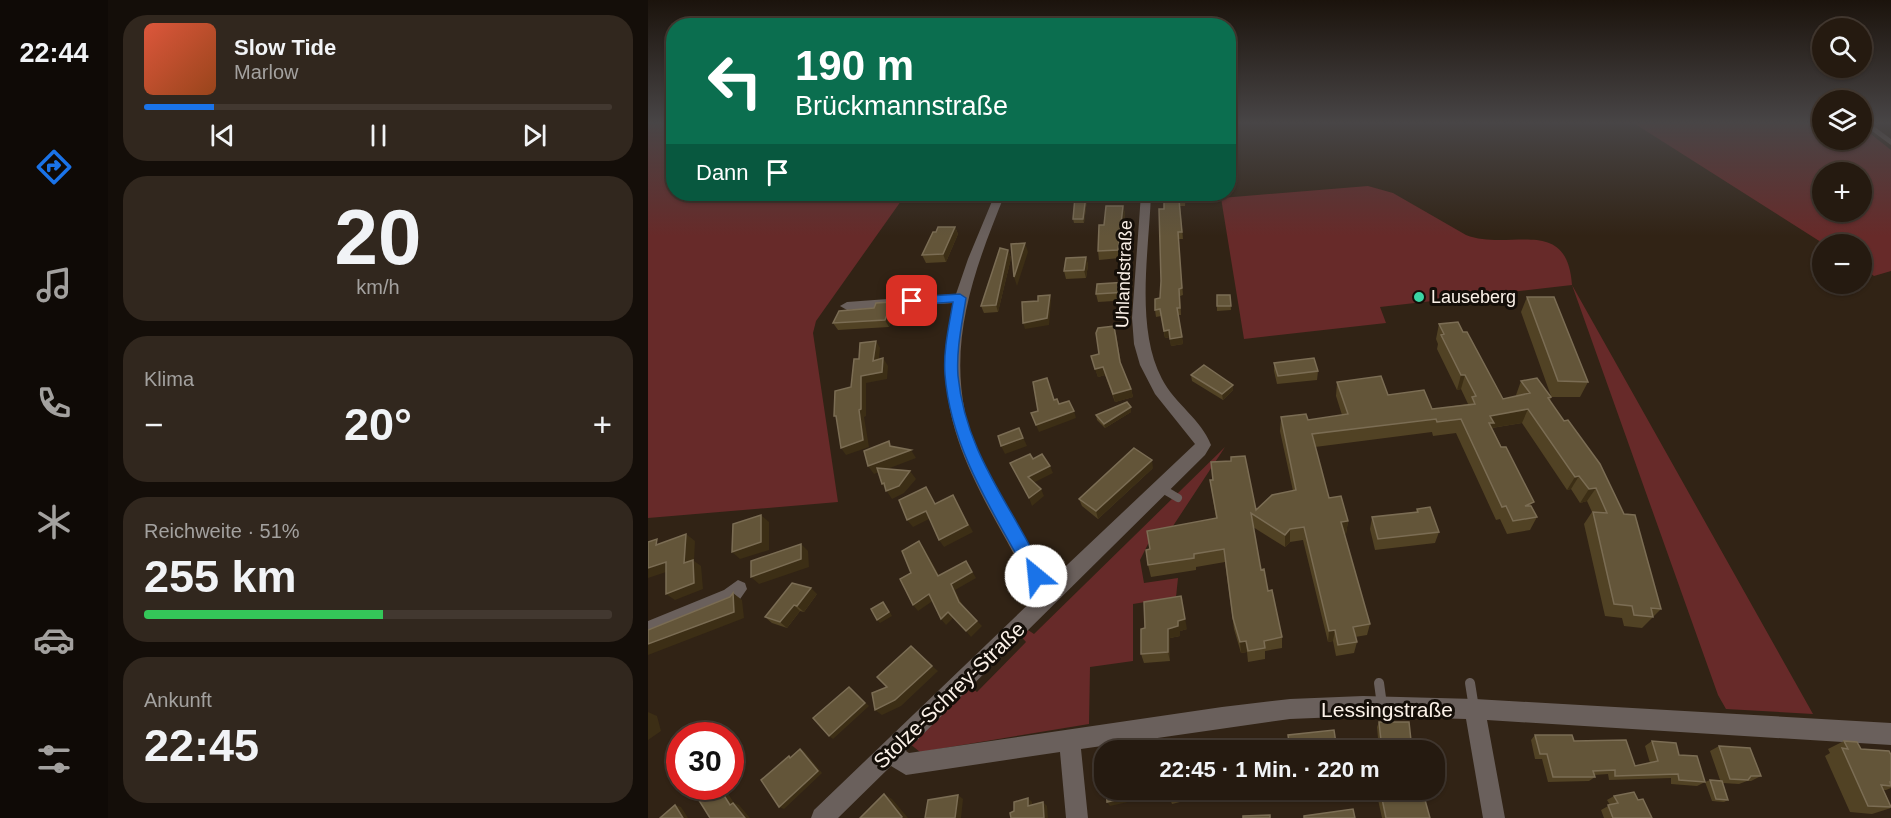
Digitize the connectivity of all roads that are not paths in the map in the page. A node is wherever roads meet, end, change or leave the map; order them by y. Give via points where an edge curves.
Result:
1 (997, 201) edge
2 (1146, 201) edge
3 (960, 298) junction
4 (847, 306) dead end
5 (1203, 445) joint
6 (1161, 488) junction
7 (1178, 498) dead end
8 (738, 589) dead end
9 (1051, 595) junction
10 (648, 630) edge
11 (1379, 683) dead end
12 (1470, 683) dead end
13 (1382, 706) junction
14 (1475, 709) junction
15 (1891, 734) edge
16 (1070, 738) junction
17 (891, 752) junction
18 (822, 818) edge
19 (1077, 818) edge
20 (1494, 818) edge

1 - 3 street
2 - 5 street, Uhlandstraße via 1141,345 1160,390
3 - 4 street
3 - 9 street via 953,332 952,375 961,426 976,465 1043,588
5 - 6 street, Stolze-Schrey-Straße
6 - 7 lane
6 - 9 street, Stolze-Schrey-Straße
8 - 10 street via 731,596
9 - 17 street, Stolze-Schrey-Straße
11 - 13 lane
12 - 14 lane
13 - 14 street, Lessingstraße
13 - 16 street, Lessingstraße via 1290,710
14 - 15 street, Lessingstraße
14 - 20 street
16 - 17 street, Lessingstraße via 906,764
16 - 19 street
17 - 18 street, Stolze-Schrey-Straße

